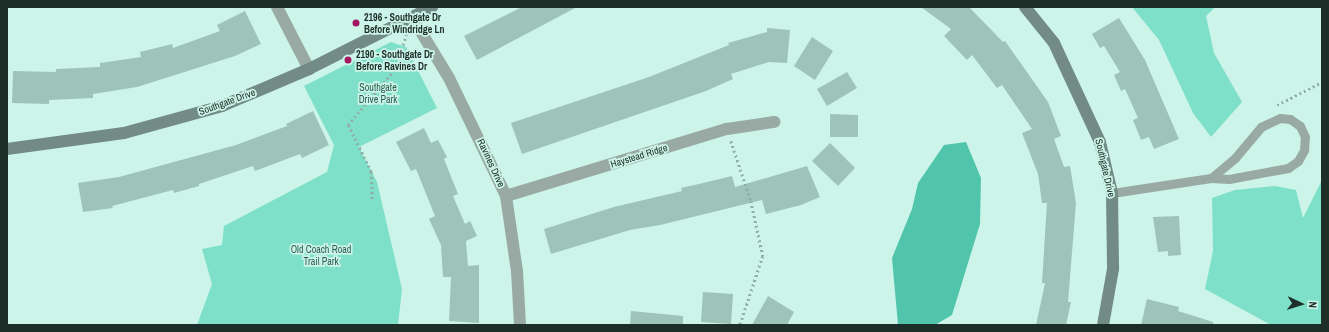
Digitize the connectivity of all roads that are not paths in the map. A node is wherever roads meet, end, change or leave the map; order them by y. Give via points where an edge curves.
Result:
1 (277, 7) edge
2 (432, 7) edge
3 (1025, 7) edge
4 (412, 17) junction
5 (308, 69) junction
6 (774, 122) dead end
7 (7, 148) edge
8 (1211, 178) junction
9 (1112, 193) junction
10 (506, 196) junction
11 (520, 325) edge
12 (1103, 325) edge

1 - 5 street
2 - 4 street, Southgate Drive
3 - 9 street, Southgate Drive via 1054,43 1082,100 1100,142
4 - 5 street, Southgate Drive
4 - 10 street, Ravines Drive via 449,78
5 - 7 street, Southgate Drive via 222,106 124,133
6 - 10 street, Haystead Ridge via 727,129
8 - 8 lane via 1229,179 1288,168 1298,161 1304,150 1305,137 1300,126 1290,119 1280,118 1261,126 1235,158
8 - 9 lane
9 - 12 street, Southgate Drive via 1113,270
10 - 11 street, Ravines Drive via 516,264

